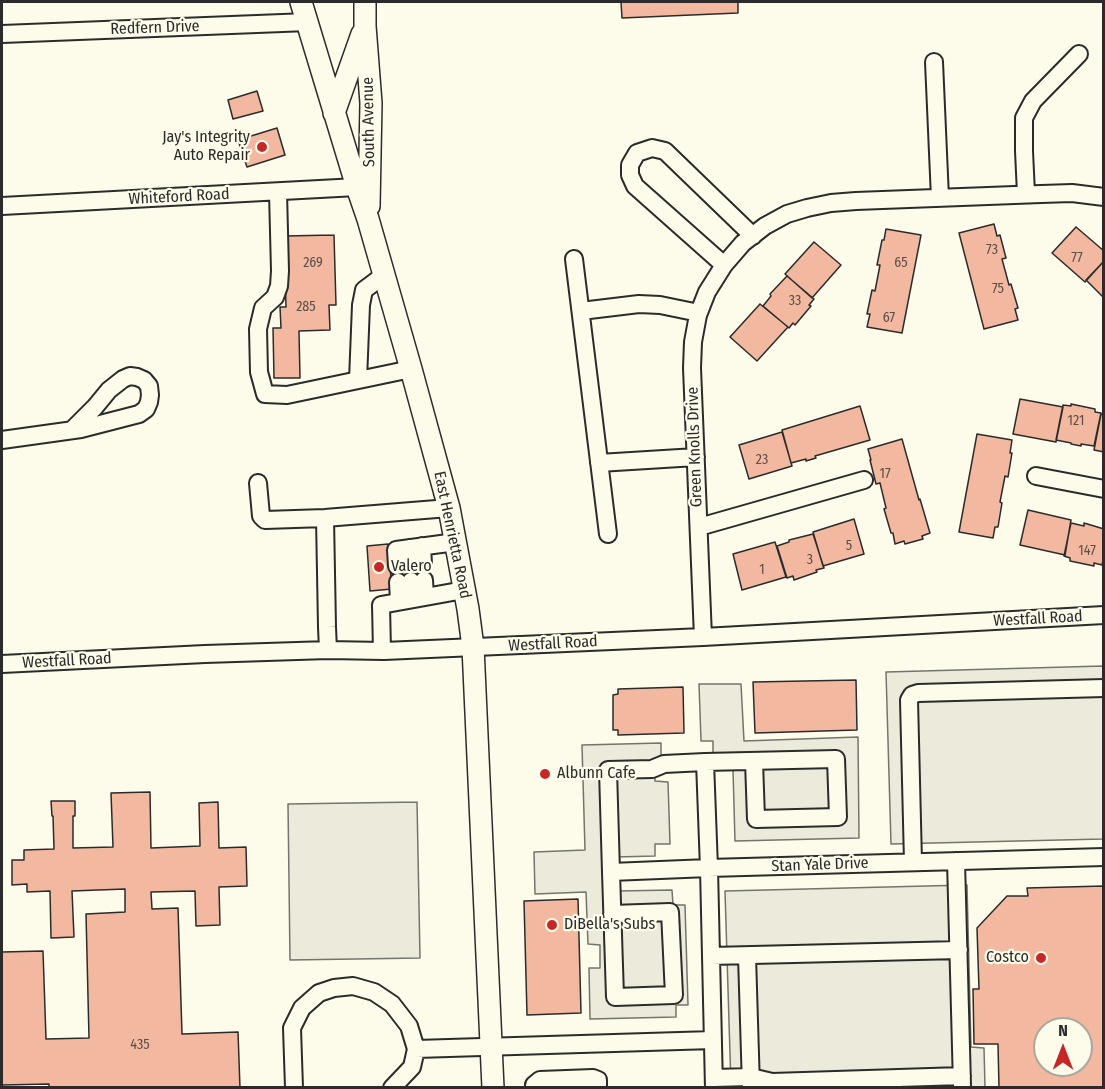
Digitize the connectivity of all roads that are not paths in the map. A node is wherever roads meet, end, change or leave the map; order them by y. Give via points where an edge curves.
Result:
1 (302, 2) edge
2 (365, 11) edge
3 (308, 22) junction
4 (2, 34) edge
5 (1080, 54) dead end
6 (934, 62) dead end
7 (334, 113) junction
8 (357, 187) junction
9 (278, 192) junction
10 (1026, 194) junction
11 (1104, 197) edge
12 (940, 198) junction
13 (2, 206) edge
14 (368, 219) junction
15 (753, 236) junction
16 (574, 259) dead end
17 (724, 265) junction
18 (384, 275) junction
19 (580, 311) junction
20 (699, 314) junction
21 (411, 369) junction
22 (358, 380) junction
23 (72, 430) dead end
24 (2, 440) edge
25 (696, 457) junction
26 (599, 463) junction
27 (1036, 476) dead end
28 (864, 480) dead end
29 (258, 483) dead end
30 (1104, 489) edge
31 (449, 508) junction
32 (325, 518) junction
33 (699, 527) junction
34 (608, 534) dead end
35 (456, 542) junction
36 (412, 575) junction
37 (464, 590) junction
38 (1104, 615) edge
39 (703, 637) junction
40 (473, 647) junction
41 (328, 650) junction
42 (382, 651) junction
43 (2, 664) edge
44 (1104, 688) edge
45 (754, 761) junction
46 (705, 762) junction
47 (1104, 857) edge
48 (956, 861) junction
49 (913, 862) junction
50 (709, 868) junction
51 (610, 872) junction
52 (612, 914) junction
53 (959, 950) junction
54 (711, 956) junction
55 (747, 956) junction
56 (712, 1040) junction
57 (492, 1047) junction
58 (416, 1048) junction
59 (751, 1082) edge
60 (962, 1082) edge
61 (714, 1083) edge
62 (858, 1083) edge
63 (772, 1084) edge
64 (794, 1084) edge
65 (816, 1084) edge
66 (294, 1088) edge
67 (392, 1088) edge
68 (493, 1088) edge
69 (534, 1088) edge
70 (598, 1088) edge

1 - 3 main road, East Henrietta Road
2 - 7 main road, South Avenue
2 - 14 main road, South Avenue via 371,103
3 - 4 street, Redfern Drive
3 - 7 main road, East Henrietta Road
5 - 10 street via 1033,101 1024,118
6 - 12 street
7 - 8 main road, East Henrietta Road
8 - 9 street, Whiteford Road
8 - 14 main road, East Henrietta Road
9 - 13 street, Whiteford Road
9 - 22 street via 279,286 275,297 263,308 258,329 259,372 265,394 287,395
10 - 11 street, Green Knolls Drive
10 - 12 street, Green Knolls Drive
12 - 15 street, Green Knolls Drive via 807,207 787,214
14 - 18 main road, East Henrietta Road
15 - 17 street, Green Knolls Drive
15 - 17 street via 665,151 652,148 637,153 630,165 635,186
16 - 19 street
17 - 20 street, Green Knolls Drive
18 - 21 main road, East Henrietta Road
18 - 22 street via 364,290
19 - 20 street via 639,304
19 - 26 street
20 - 25 street, Green Knolls Drive via 692,368
21 - 22 street
21 - 31 main road, East Henrietta Road
23 - 24 street
25 - 26 street
25 - 33 street, Green Knolls Drive
26 - 34 street
27 - 30 street
28 - 33 street
29 - 32 street via 261,516 265,520
31 - 32 street
31 - 35 main road, East Henrietta Road
32 - 41 street
33 - 39 street, Green Knolls Drive
35 - 36 street
35 - 37 main road, East Henrietta Road
36 - 37 street
36 - 42 street via 381,605
37 - 40 main road, East Henrietta Road
38 - 39 street, Westfall Road
39 - 40 street, Westfall Road
40 - 42 street, Westfall Road
40 - 57 main road, East Henrietta Road
41 - 42 street, Westfall Road
41 - 43 street, Westfall Road
44 - 49 street via 912,695 909,700
45 - 45 street via 836,759 838,817 756,819
45 - 46 street
46 - 50 street
46 - 51 street via 608,770
47 - 48 street, Stan Yale Drive
48 - 49 street, Stan Yale Drive
48 - 53 street
49 - 50 street, Stan Yale Drive
50 - 51 street, Stan Yale Drive
50 - 54 street
51 - 52 street
52 - 52 street via 615,997 674,995 670,912
53 - 55 street
53 - 60 street
54 - 55 street
54 - 56 street
55 - 59 street
56 - 57 street
56 - 61 street
57 - 58 street
57 - 68 main road, East Henrietta Road
58 - 66 street via 409,1026 392,1004 374,992 353,986 334,988 319,993 302,1008 292,1028
58 - 67 street via 412,1067
59 - 61 street
59 - 63 street
60 - 62 street
62 - 65 street
63 - 64 street
64 - 65 street
69 - 70 street via 540,1080 592,1078 598,1080

